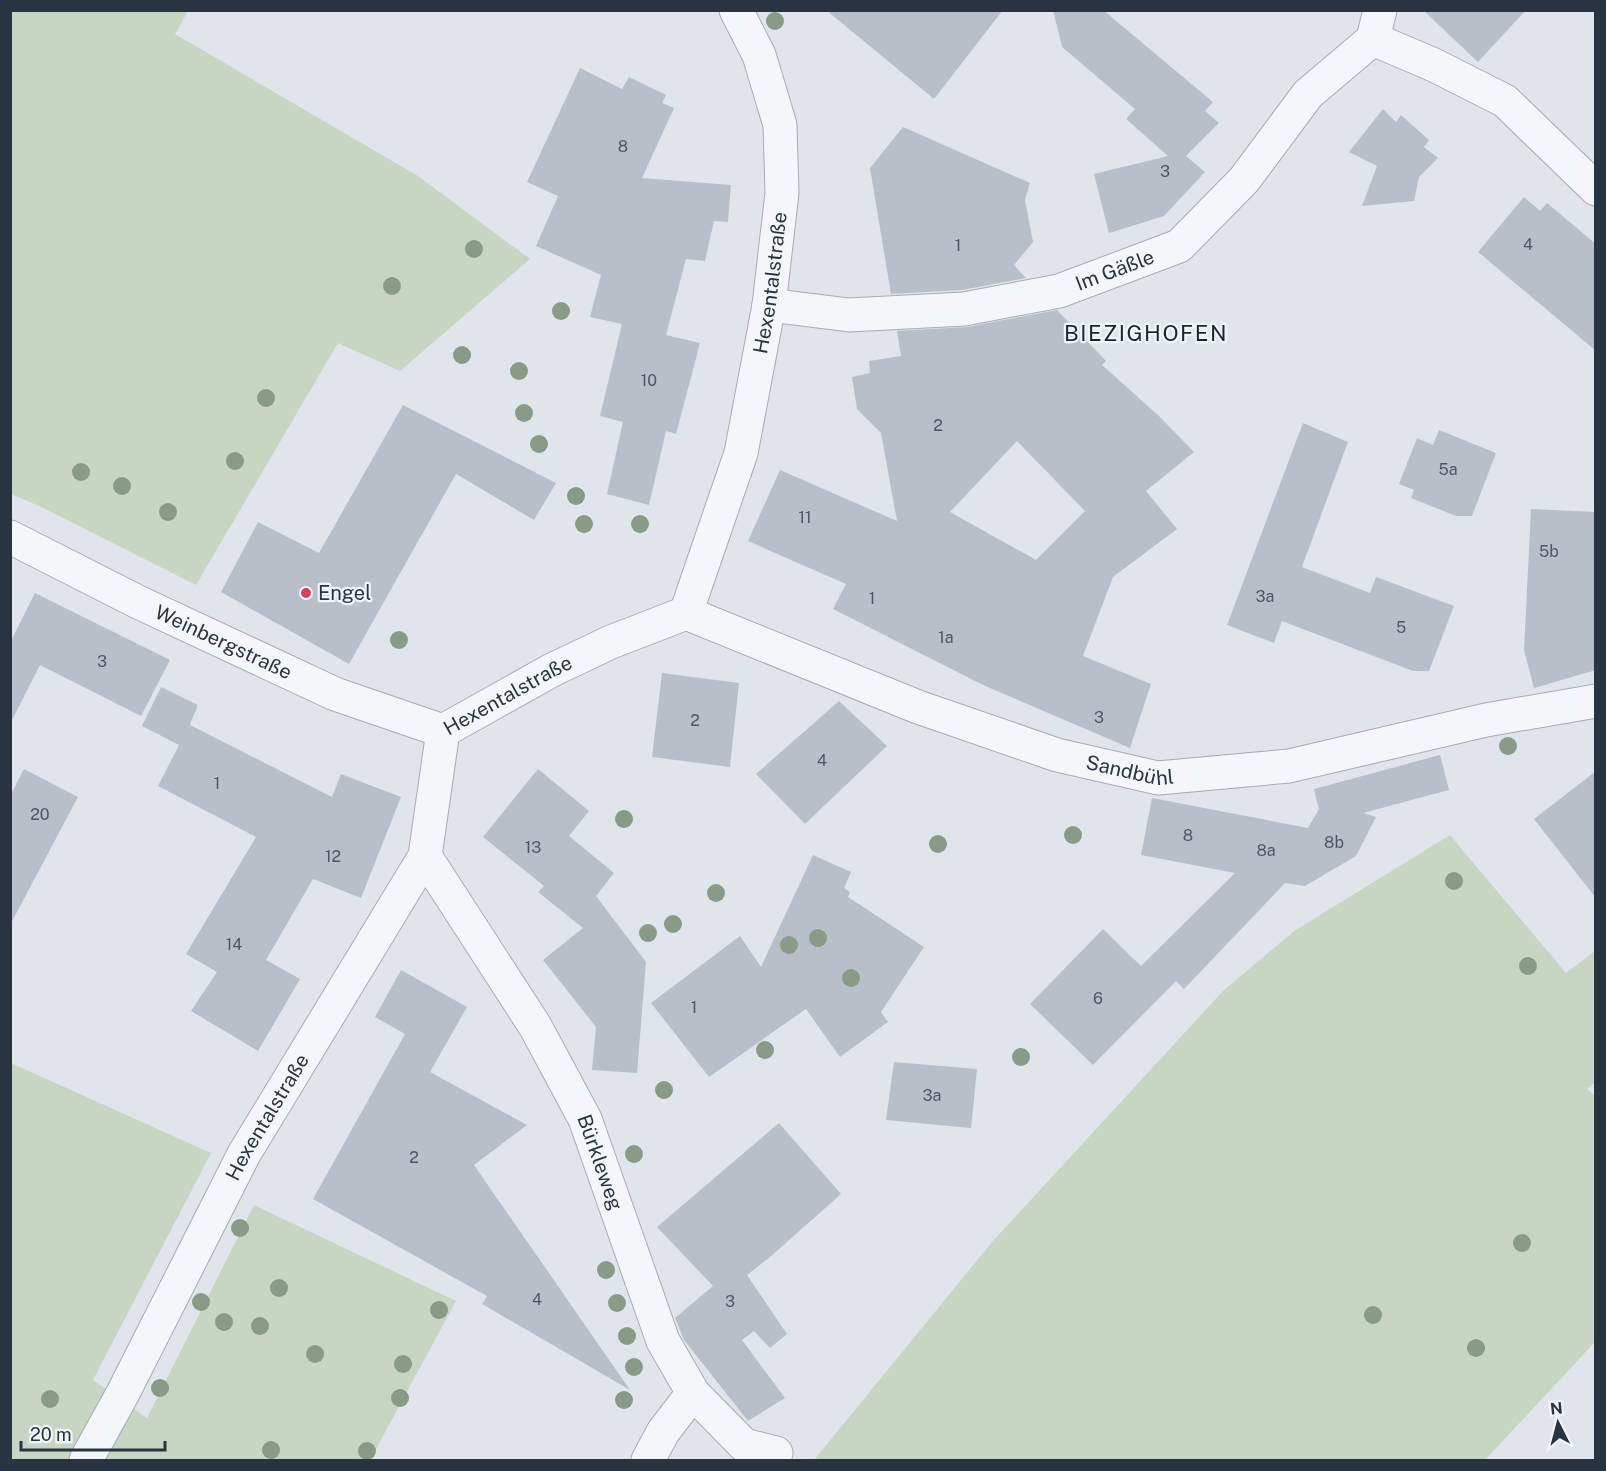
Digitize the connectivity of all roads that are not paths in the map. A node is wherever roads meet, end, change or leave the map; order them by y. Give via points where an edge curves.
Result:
1 (736, 10) edge
2 (1377, 25) edge
3 (1596, 189) edge
4 (770, 305) junction
5 (17, 540) edge
6 (686, 613) junction
7 (1596, 701) edge
8 (443, 731) junction
9 (425, 856) junction
10 (693, 1393) junction
11 (776, 1453) dead end
12 (86, 1461) edge
13 (648, 1461) edge

1 - 4 street, Hexentalstraße via 759,55 780,125 782,193
2 - 3 street, Im Gäßle via 1434,65 1504,101
2 - 4 street, Im Gäßle via 1308,94 1244,180 1179,246 1059,291 964,309 849,315
4 - 6 street, Hexentalstraße via 741,453
5 - 8 street, Weinbergstraße via 138,602 335,694
6 - 7 street, Sandbühl via 918,707 1057,755 1158,778 1289,766 1486,720
6 - 8 street, Hexentalstraße via 552,670
8 - 9 street, Hexentalstraße
9 - 10 street, Bürkleweg via 535,1026 585,1119 663,1341
9 - 12 street, Hexentalstraße via 244,1154
10 - 11 street, Bürkleweg via 744,1445
10 - 13 street via 663,1432

